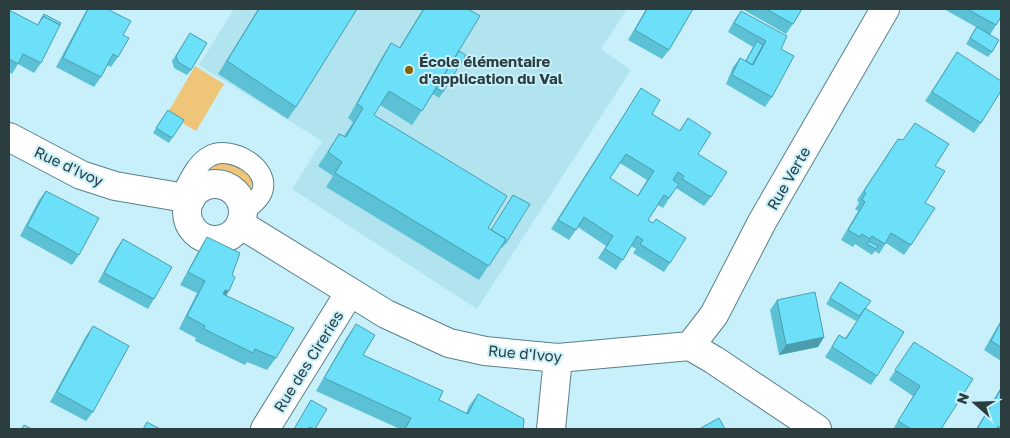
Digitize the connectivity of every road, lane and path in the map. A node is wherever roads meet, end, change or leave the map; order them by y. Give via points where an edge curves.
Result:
1 (885, 9) edge
2 (9, 137) edge
3 (186, 198) junction
4 (242, 218) junction
5 (350, 292) junction
6 (690, 346) junction
7 (558, 358) junction
8 (265, 429) edge
9 (551, 429) edge
10 (816, 429) edge

1 - 6 street, Rue Verte via 762,222 714,315
2 - 3 street, Rue d'Ivoy via 81,174 115,186
3 - 4 street via 204,187 222,185 237,195
3 - 4 street via 191,226 204,238 223,239 231,235
4 - 5 street, Rue d'Ivoy
5 - 7 street, Rue d'Ivoy via 386,314 449,343
5 - 8 street, Rue des Cireries
6 - 7 street, Rue d'Ivoy
6 - 10 street
7 - 9 street

